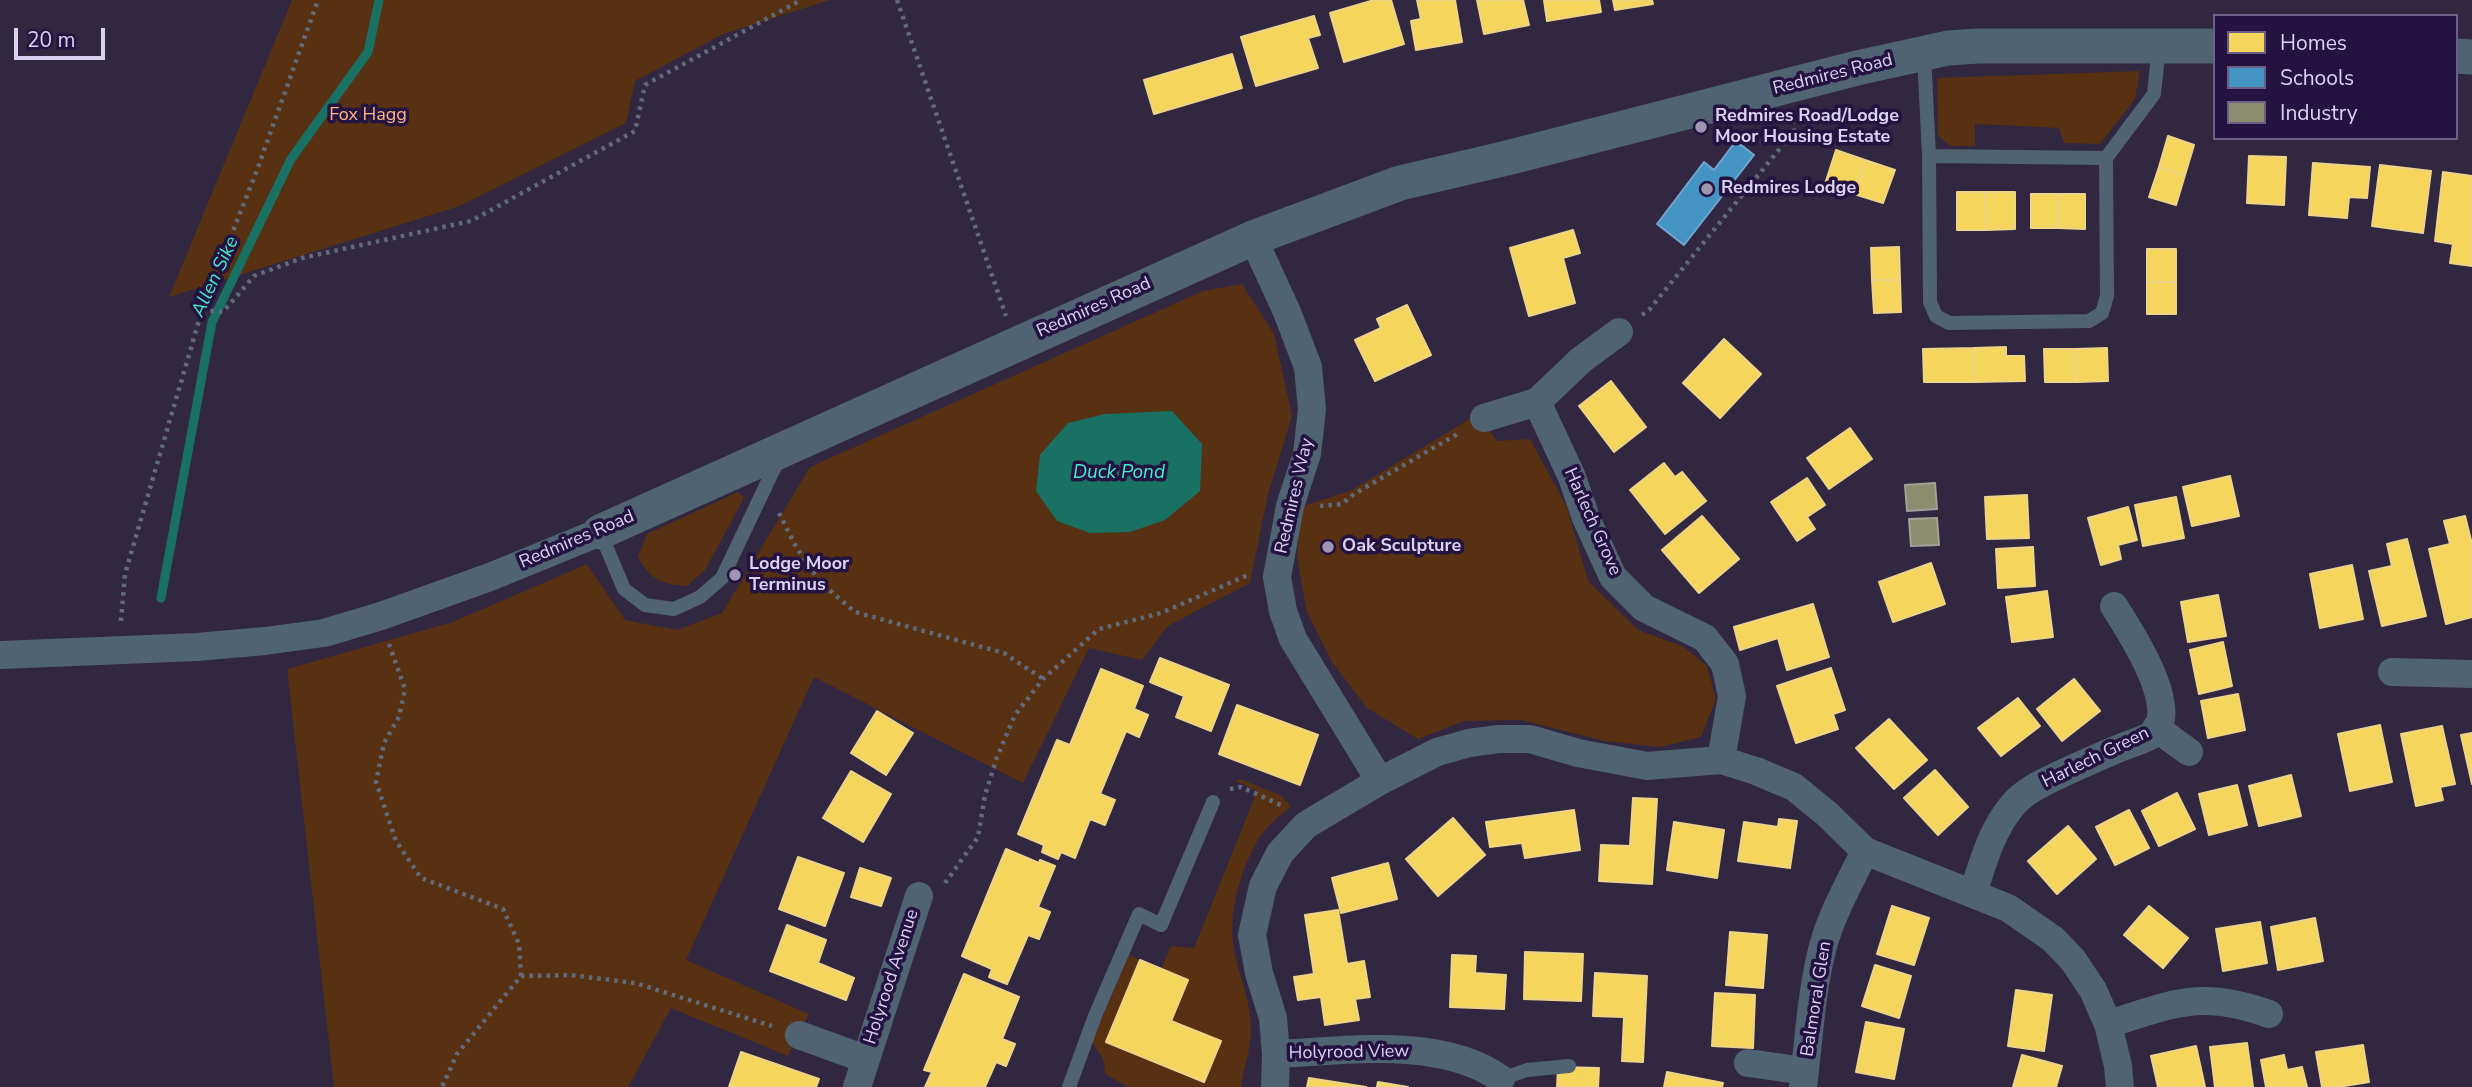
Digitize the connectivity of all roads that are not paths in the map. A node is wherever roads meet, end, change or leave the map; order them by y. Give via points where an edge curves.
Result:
1 (2159, 44) junction
2 (2213, 46) edge
3 (1924, 53) junction
4 (1929, 156) junction
5 (2106, 158) junction
6 (1253, 238) junction
7 (1619, 332) road end
8 (1537, 402) junction
9 (1484, 418) road end
10 (777, 464) junction
11 (600, 532) junction
12 (2114, 606) dead end
13 (0, 655) edge
14 (2392, 672) dead end
15 (2472, 674) edge
16 (2156, 728) junction
17 (2189, 752) dead end
18 (1721, 760) junction
19 (1380, 781) junction
20 (1213, 802) road end
21 (1865, 851) junction
22 (1973, 893) junction
23 (919, 896) road end
24 (2269, 1014) dead end
25 (2108, 1024) junction
26 (799, 1035) road end
27 (1276, 1054) junction
28 (866, 1059) junction
29 (1748, 1063) dead end
30 (1569, 1066) dead end
31 (1501, 1079) joint
32 (1804, 1079) edge
33 (857, 1087) edge
34 (1069, 1087) edge
35 (1275, 1087) edge
36 (2120, 1087) edge

1 - 2 street, Redmires Road
1 - 3 street, Redmires Road via 1978,46
1 - 5 lane via 2154,93
3 - 4 lane
3 - 6 street, Redmires Road via 1400,183
4 - 5 lane
4 - 5 lane via 1930,302 1936,316 1949,323 2090,321 2102,313 2108,296
6 - 10 street, Redmires Road via 1015,344
6 - 19 street, Redmires Way via 1308,367 1312,409 1307,454 1290,506 1277,577 1283,611 1293,639
7 - 8 street
8 - 9 street
8 - 18 street, Harlech Grove via 1613,576 1644,608 1705,638 1725,664 1732,696
10 - 11 street, Redmires Road
10 - 11 lane via 722,578 700,597 674,609 645,605 624,589
11 - 13 street, Redmires Road via 490,577 324,633 265,641
12 - 16 street, Harlech Green via 2150,669 2162,709
14 - 15 street
16 - 17 street, Harlech Green
16 - 22 street, Harlech Green via 2151,735 2040,784 2013,804 1991,838
18 - 19 street via 1647,766 1530,739 1499,738 1437,752
18 - 21 street via 1794,787
19 - 27 street via 1306,825 1280,853 1264,886 1252,935 1273,1018
20 - 34 lane via 1161,925 1139,914
21 - 22 street
21 - 32 street, Balmoral Glen via 1824,944
22 - 25 street via 2008,908 2053,939 2093,989
23 - 28 street, Holyrood Avenue
24 - 25 street via 2241,1003 2210,999 2183,1001
25 - 36 street
26 - 28 street, Holyrood Avenue
27 - 31 street, Holyrood View via 1375,1049 1428,1052 1465,1060
27 - 35 street
28 - 33 street, Holyrood Avenue
29 - 32 street, Balmoral Glen
30 - 31 lane via 1527,1070

